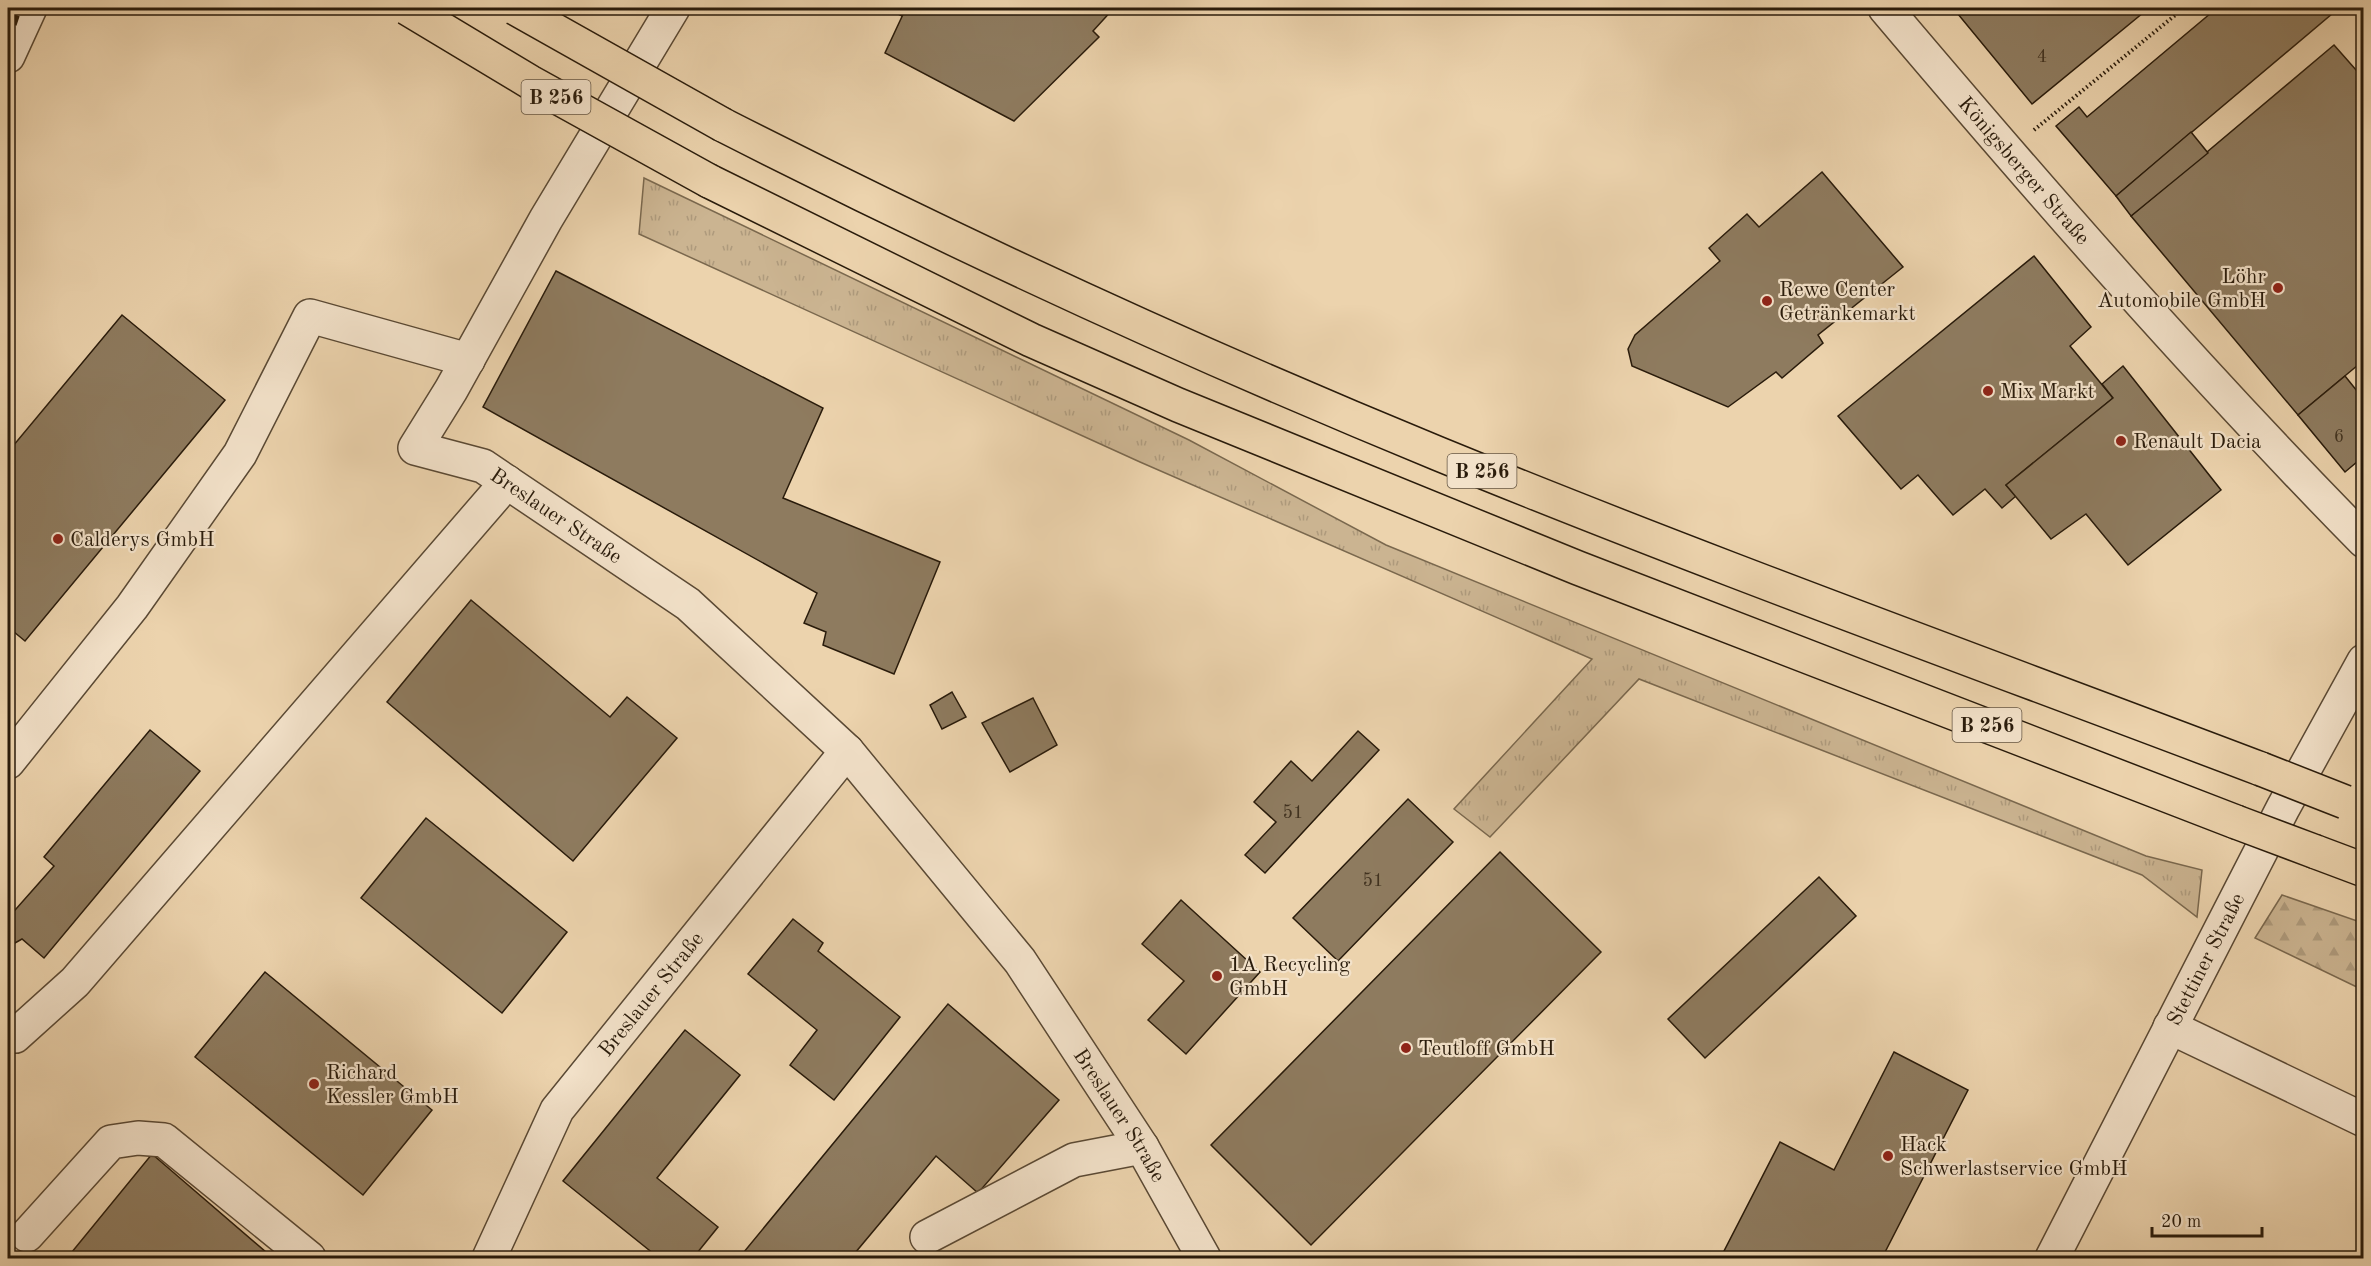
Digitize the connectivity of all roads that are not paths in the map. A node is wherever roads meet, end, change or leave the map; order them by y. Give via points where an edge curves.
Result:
1 (30, 8) edge
2 (407, 8) edge
3 (515, 8) edge
4 (673, 8) edge
5 (1885, 8) edge
6 (8, 56) edge
7 (468, 360) junction
8 (507, 482) junction
9 (2364, 541) edge
10 (2363, 662) edge
11 (847, 751) junction
12 (8, 762) edge
13 (2354, 806) edge
14 (2364, 870) edge
15 (2170, 1028) junction
16 (8, 1034) edge
17 (2364, 1120) edge
18 (1142, 1147) junction
19 (27, 1235) dead end
20 (927, 1237) dead end
21 (309, 1258) edge
22 (489, 1258) edge
23 (1204, 1258) edge
24 (2052, 1258) edge

1 - 6 street
2 - 14 highway, B 256, bridge via 530,82 709,181 1020,335 1200,414 1578,568
3 - 13 highway, B 256, bridge via 723,125 1055,288 1417,445
4 - 7 street via 546,219
5 - 9 street, Königsberger Straße via 2168,333
7 - 8 street, Breslauer Straße via 415,448 483,466
7 - 12 street via 310,316 240,454 132,608
8 - 11 street, Breslauer Straße via 688,604
8 - 16 street via 75,982 15,1036
10 - 15 street, Stettiner Straße via 2283,807
11 - 18 street, Breslauer Straße via 1020,961
11 - 22 street, Breslauer Straße via 557,1110
15 - 17 street
15 - 24 street, Stettiner Straße
18 - 20 street via 1074,1160
18 - 23 street, Breslauer Straße
19 - 21 street via 111,1142 138,1137 164,1140

